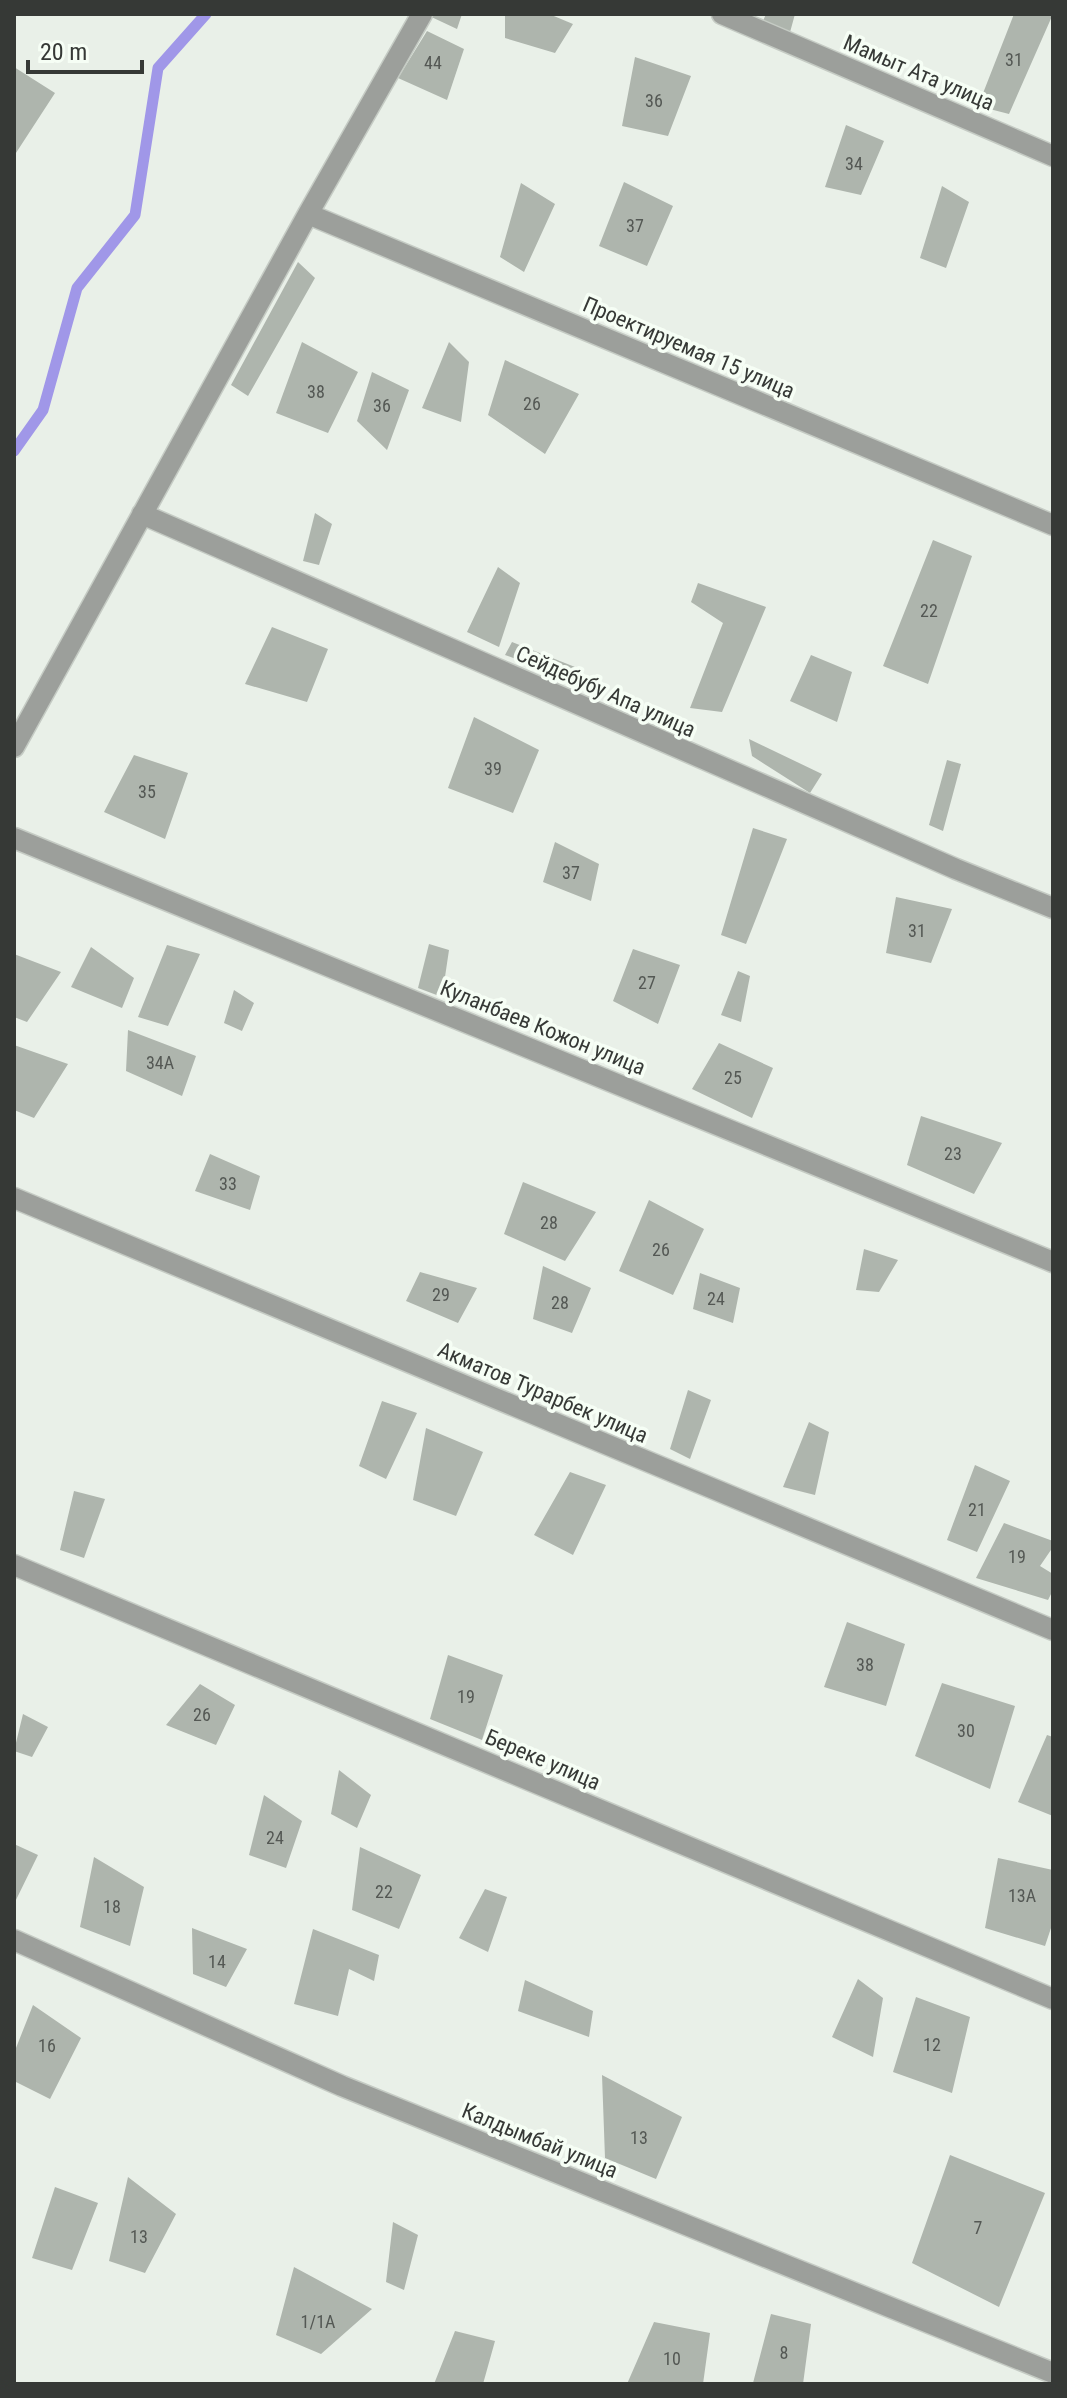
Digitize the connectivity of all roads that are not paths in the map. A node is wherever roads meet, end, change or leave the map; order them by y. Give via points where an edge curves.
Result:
1 (422, 14) edge
2 (722, 14) edge
3 (1053, 156) edge
4 (308, 214) junction
5 (142, 514) junction
6 (1053, 525) edge
7 (14, 747) edge
8 (14, 838) edge
9 (1053, 908) edge
10 (14, 1198) edge
11 (1053, 1262) edge
12 (14, 1565) edge
13 (1053, 1630) edge
14 (14, 1940) edge
15 (1053, 1999) edge
16 (1053, 2373) edge

1 - 4 street
2 - 3 street, Мамыт Ата улица
4 - 5 street
4 - 6 street, Проектируемая 15 улица
5 - 7 street
5 - 9 street, Сейдебубу Апа улица
8 - 11 street, Куланбаев Кожон улица
10 - 13 street, Акматов Турарбек улица
12 - 15 street, Береке улица
14 - 16 street, Калдымбай улица via 342,2086

